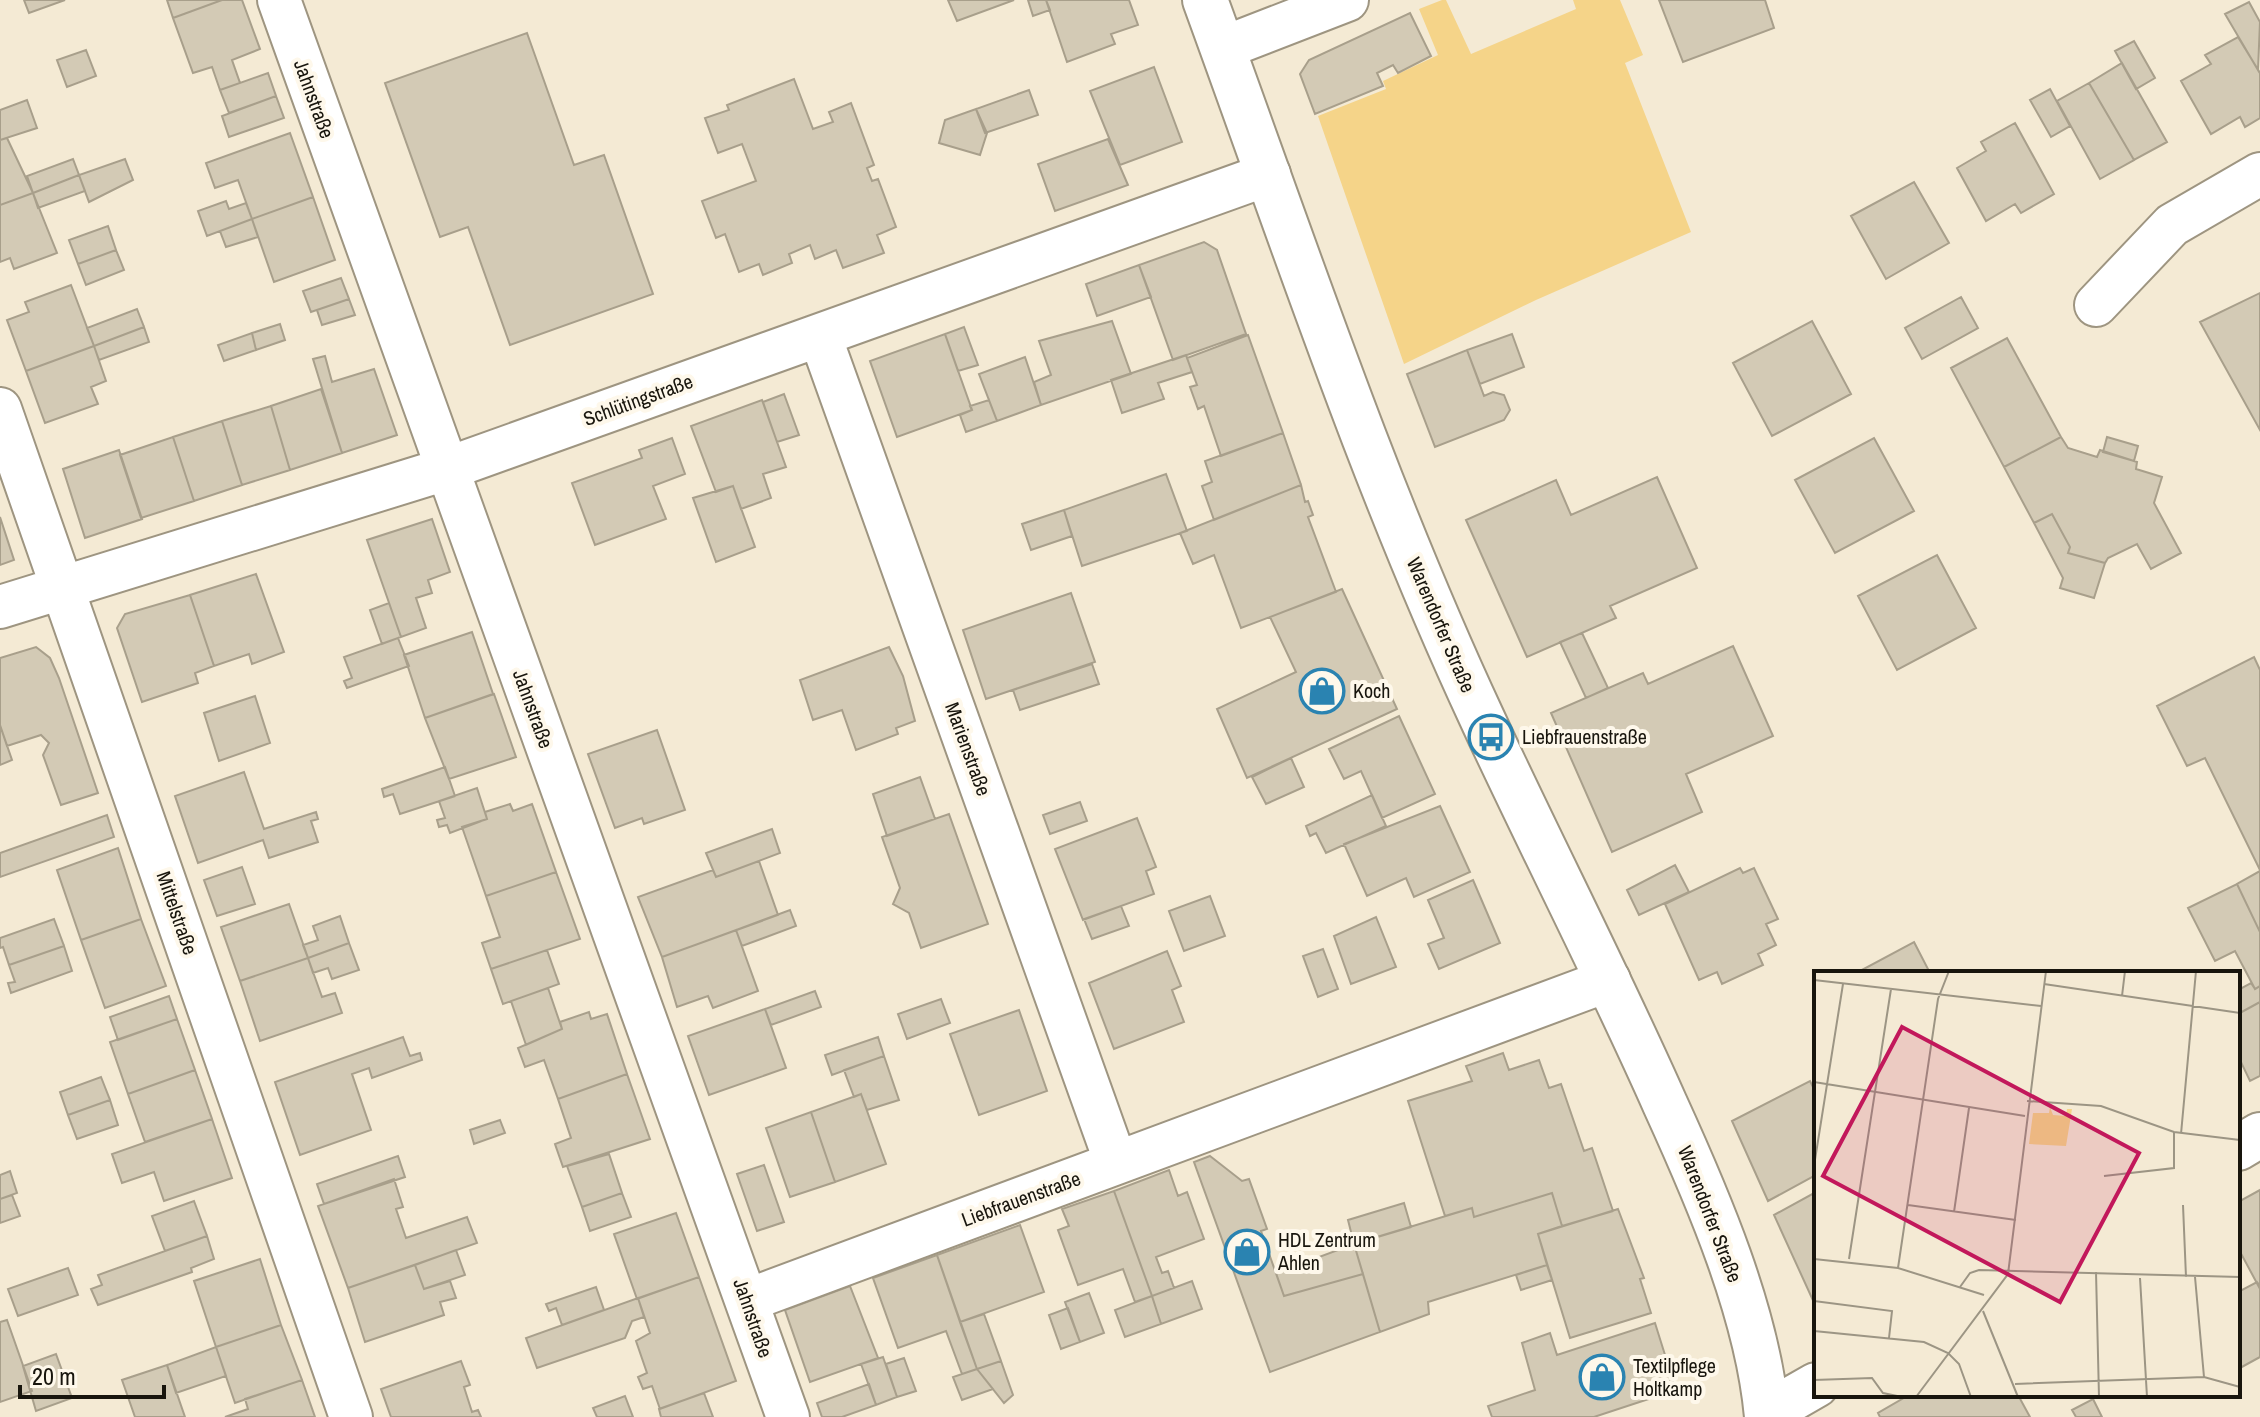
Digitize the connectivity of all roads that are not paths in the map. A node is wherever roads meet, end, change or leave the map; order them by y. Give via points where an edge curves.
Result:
1 (279, 0) edge
2 (1205, 0) edge
3 (1347, 0) edge
4 (1223, 48) junction
5 (1269, 174) junction
6 (2260, 174) edge
7 (2096, 305) dead end
8 (820, 336) junction
9 (0, 409) edge
10 (446, 469) junction
11 (63, 585) junction
12 (0, 607) edge
13 (1609, 980) junction
14 (2260, 1135) edge
15 (2240, 1147) edge
16 (1116, 1163) junction
17 (748, 1300) junction
18 (1814, 1386) edge
19 (1763, 1416) edge
20 (351, 1417) edge
21 (788, 1417) edge

1 - 10 street, Jahnstraße
2 - 4 street, Warendorfer Straße
3 - 4 street
4 - 5 street, Warendorfer Straße
5 - 8 street, Schlütingstraße
5 - 13 street, Warendorfer Straße via 1345,391 1437,616
6 - 7 street via 2172,225
8 - 10 street, Schlütingstraße
8 - 16 street, Marienstraße
9 - 11 street, Mittelstraße
10 - 11 street, Schlütingstraße
10 - 17 street, Jahnstraße
11 - 12 street, Schlütingstraße
11 - 20 street, Mittelstraße
13 - 16 street, Liebfrauenstraße
13 - 19 street, Warendorfer Straße via 1695,1171 1742,1299
14 - 15 street
16 - 17 street, Liebfrauenstraße
17 - 21 street, Jahnstraße
18 - 19 street

